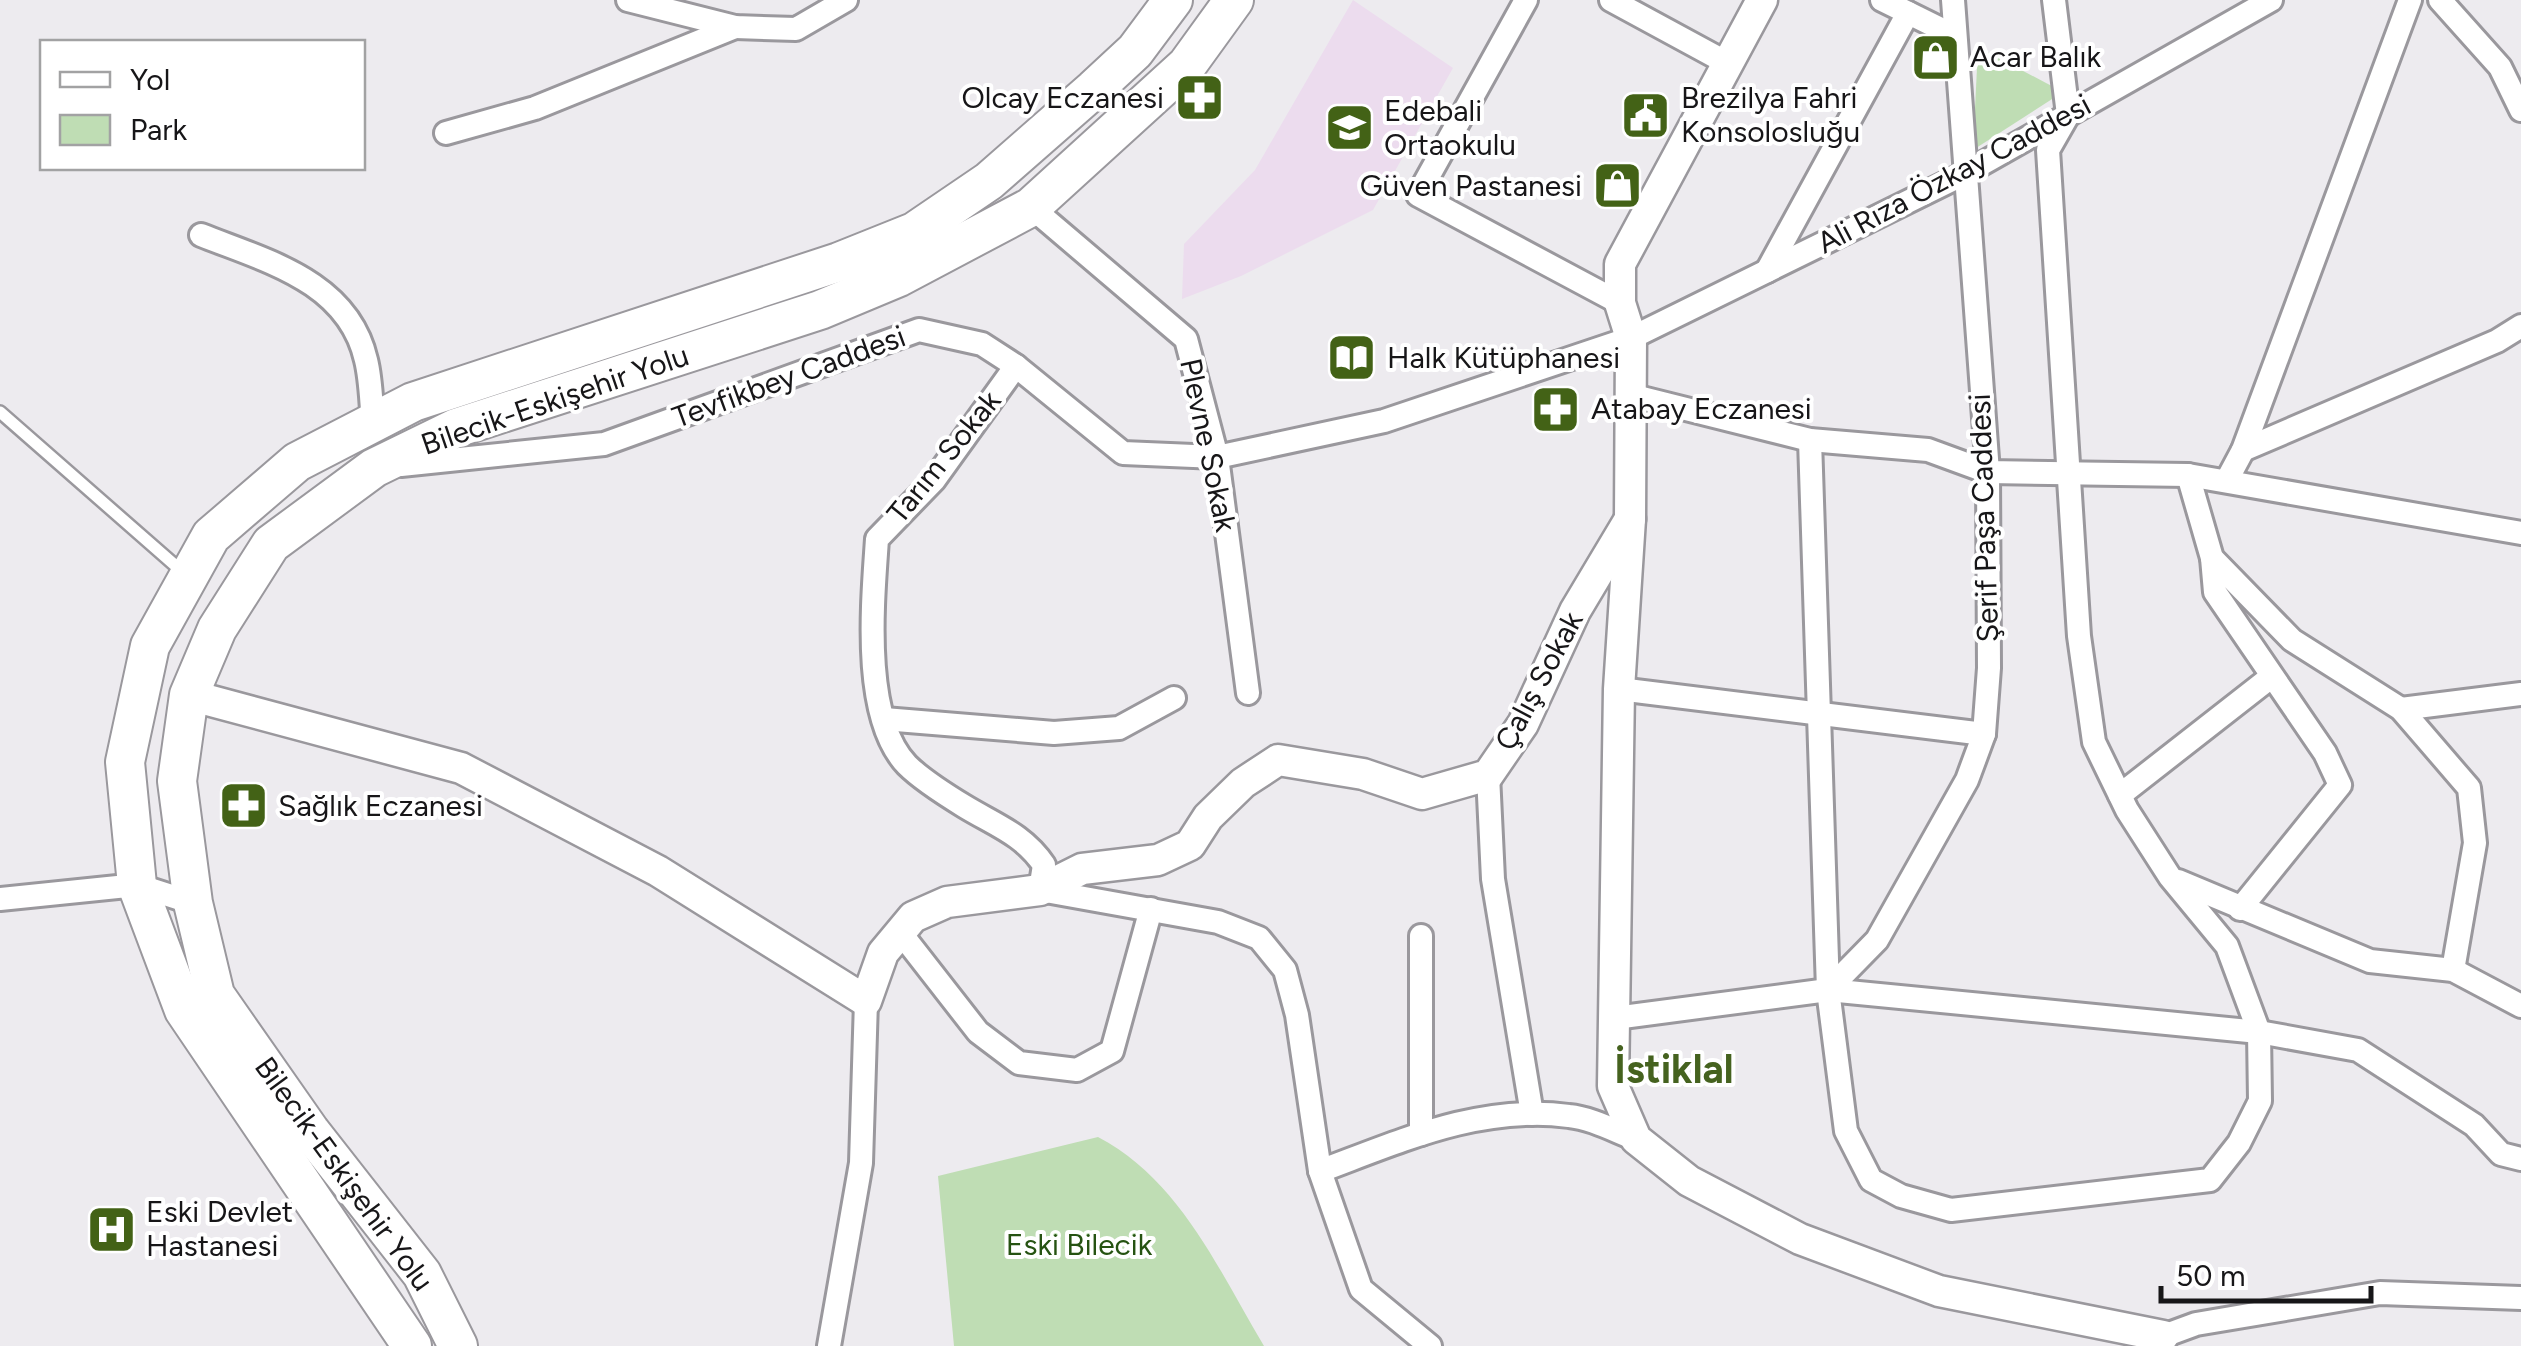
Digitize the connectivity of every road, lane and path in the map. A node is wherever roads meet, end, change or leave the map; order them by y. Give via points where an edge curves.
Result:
1 (628, 0) edge
2 (846, 0) edge
3 (1173, 0) edge
4 (1234, 0) edge
5 (1526, 0) edge
6 (1611, 0) edge
7 (1762, 0) edge
8 (1882, 0) edge
9 (1953, 0) edge
10 (2054, 0) edge
11 (2271, 0) edge
12 (2410, 0) edge
13 (2440, 0) edge
14 (1908, 13) junction
15 (735, 27) junction
16 (1955, 36) junction
17 (1729, 64) junction
18 (2521, 110) edge
19 (2068, 115) junction
20 (446, 133) dead end
21 (1964, 174) junction
22 (1031, 208) junction
23 (201, 235) dead end
24 (1768, 271) junction
25 (1620, 303) junction
26 (2521, 326) edge
27 (1631, 338) junction
28 (1016, 366) junction
29 (1630, 395) junction
30 (0, 412) edge
31 (373, 422) junction
32 (1810, 440) junction
33 (2243, 450) junction
34 (1217, 457) junction
35 (374, 468) junction
36 (1988, 472) junction
37 (2188, 475) junction
38 (2071, 476) junction
39 (2228, 480) junction
40 (1630, 519) junction
41 (2521, 533) edge
42 (2212, 558) junction
43 (188, 577) junction
44 (2270, 677) junction
45 (1619, 690) junction
46 (1248, 693) dead end
47 (2521, 694) edge
48 (190, 695) junction
49 (1174, 698) dead end
50 (2401, 709) junction
51 (1819, 710) junction
52 (884, 720) junction
53 (1984, 734) junction
54 (1488, 775) junction
55 (2120, 795) junction
56 (2170, 877) junction
57 (136, 885) junction
58 (1040, 890) junction
59 (0, 899) edge
60 (193, 902) junction
61 (1152, 908) junction
62 (2240, 909) junction
63 (900, 932) junction
64 (1421, 936) dead end
65 (2453, 970) junction
66 (1828, 990) junction
67 (866, 1001) junction
68 (2521, 1006) edge
69 (1615, 1018) junction
70 (2259, 1032) junction
71 (1532, 1114) junction
72 (1420, 1134) junction
73 (1636, 1139) junction
74 (2521, 1160) edge
75 (1320, 1172) junction
76 (2521, 1298) edge
77 (2150, 1341) edge
78 (412, 1346) edge
79 (458, 1346) edge
80 (829, 1346) edge
81 (1430, 1346) edge

1 - 15 street
2 - 15 street via 796,30
3 - 31 main road, Bilecik-Eskişehir Yolu via 1094,89 989,182 914,232 413,402
4 - 22 main road, Bilecik-Eskişehir Yolu via 1187,65
5 - 25 street via 1418,195
6 - 17 street
7 - 17 street
8 - 14 street
9 - 16 street, Şerif Paşa Caddesi
10 - 19 street
11 - 19 street, Ali Rıza Özkay Caddesi
12 - 33 street
13 - 18 street via 2500,67
14 - 16 street
14 - 24 street
15 - 20 street via 534,108
16 - 21 street, Şerif Paşa Caddesi
17 - 25 street via 1620,264
19 - 21 street, Ali Rıza Özkay Caddesi
19 - 38 street via 2048,150
21 - 24 street, Ali Rıza Özkay Caddesi
21 - 36 street, Şerif Paşa Caddesi
22 - 34 street, Plevne Sokak via 1186,339
22 - 35 main road, Bilecik-Eskişehir Yolu via 820,310 456,428
23 - 31 street via 308,278 331,300 356,332 366,360
24 - 27 street, Ali Rıza Özkay Caddesi
25 - 27 street
26 - 33 street
27 - 29 street
27 - 34 street, Tevfikbey Caddesi via 1384,421
28 - 34 street, Tevfikbey Caddesi via 1122,453
28 - 35 street, Tevfikbey Caddesi via 982,344 918,330 604,444
28 - 52 street, Tarım Sokak via 934,480 877,539 870,642
29 - 32 street
29 - 40 street
30 - 43 lane
31 - 43 main road, Bilecik-Eskişehir Yolu via 297,462 210,536
32 - 36 street via 1928,450
32 - 51 street
33 - 39 street
34 - 46 street, Plevne Sokak
35 - 48 main road, Bilecik-Eskişehir Yolu via 271,544 217,629
36 - 38 street
36 - 53 street, Şerif Paşa Caddesi
37 - 38 street
37 - 39 street
37 - 42 street
38 - 55 street via 2094,742
39 - 41 street
40 - 45 street
40 - 54 street, Çalış Sokak via 1575,610 1523,724
42 - 44 street via 2214,592
42 - 50 street via 2292,640
43 - 48 main road
43 - 57 main road, Bilecik-Eskişehir Yolu via 150,646 124,762
44 - 55 street
44 - 62 street via 2326,753 2340,785
45 - 51 street
45 - 69 street
47 - 50 street
48 - 60 main road, Bilecik-Eskişehir Yolu via 177,782
48 - 67 street via 461,768 658,872
49 - 52 street via 1120,728 1054,733
50 - 65 street via 2470,788 2475,843
51 - 53 street
51 - 66 street
52 - 58 street, Tarım Sokak via 906,764 1027,841 1044,865
53 - 66 street, Şerif Paşa Caddesi via 1967,780 1877,940
54 - 58 street, Çalış Sokak via 1422,794 1363,774 1278,760 1208,816 1190,846 1158,860 1082,869
54 - 71 street via 1493,879
55 - 56 street
56 - 62 street
56 - 70 street via 2227,946
57 - 59 street
57 - 60 street
57 - 78 main road, Bilecik-Eskişehir Yolu via 184,1010
58 - 61 street
58 - 63 street via 947,902 913,916
60 - 79 main road, Bilecik-Eskişehir Yolu via 215,996 422,1274
61 - 63 street via 1112,1051 1076,1070 1019,1063 978,1032
61 - 75 street via 1259,938 1285,970
62 - 65 street via 2370,961
63 - 67 street via 883,953
64 - 72 street
65 - 68 street
66 - 69 street
66 - 70 street
66 - 70 street via 1846,1131 1871,1180 1951,1210 2210,1180 2239,1144 2260,1101
67 - 80 street via 862,1163
69 - 73 street via 1614,1086
70 - 74 street via 2358,1050 2474,1125 2502,1154
71 - 72 street via 1452,1122
71 - 73 street via 1574,1116
72 - 75 street
73 - 77 street via 1690,1181 1800,1238 1939,1291
75 - 81 street via 1361,1289
76 - 77 street via 2380,1293 2196,1324

